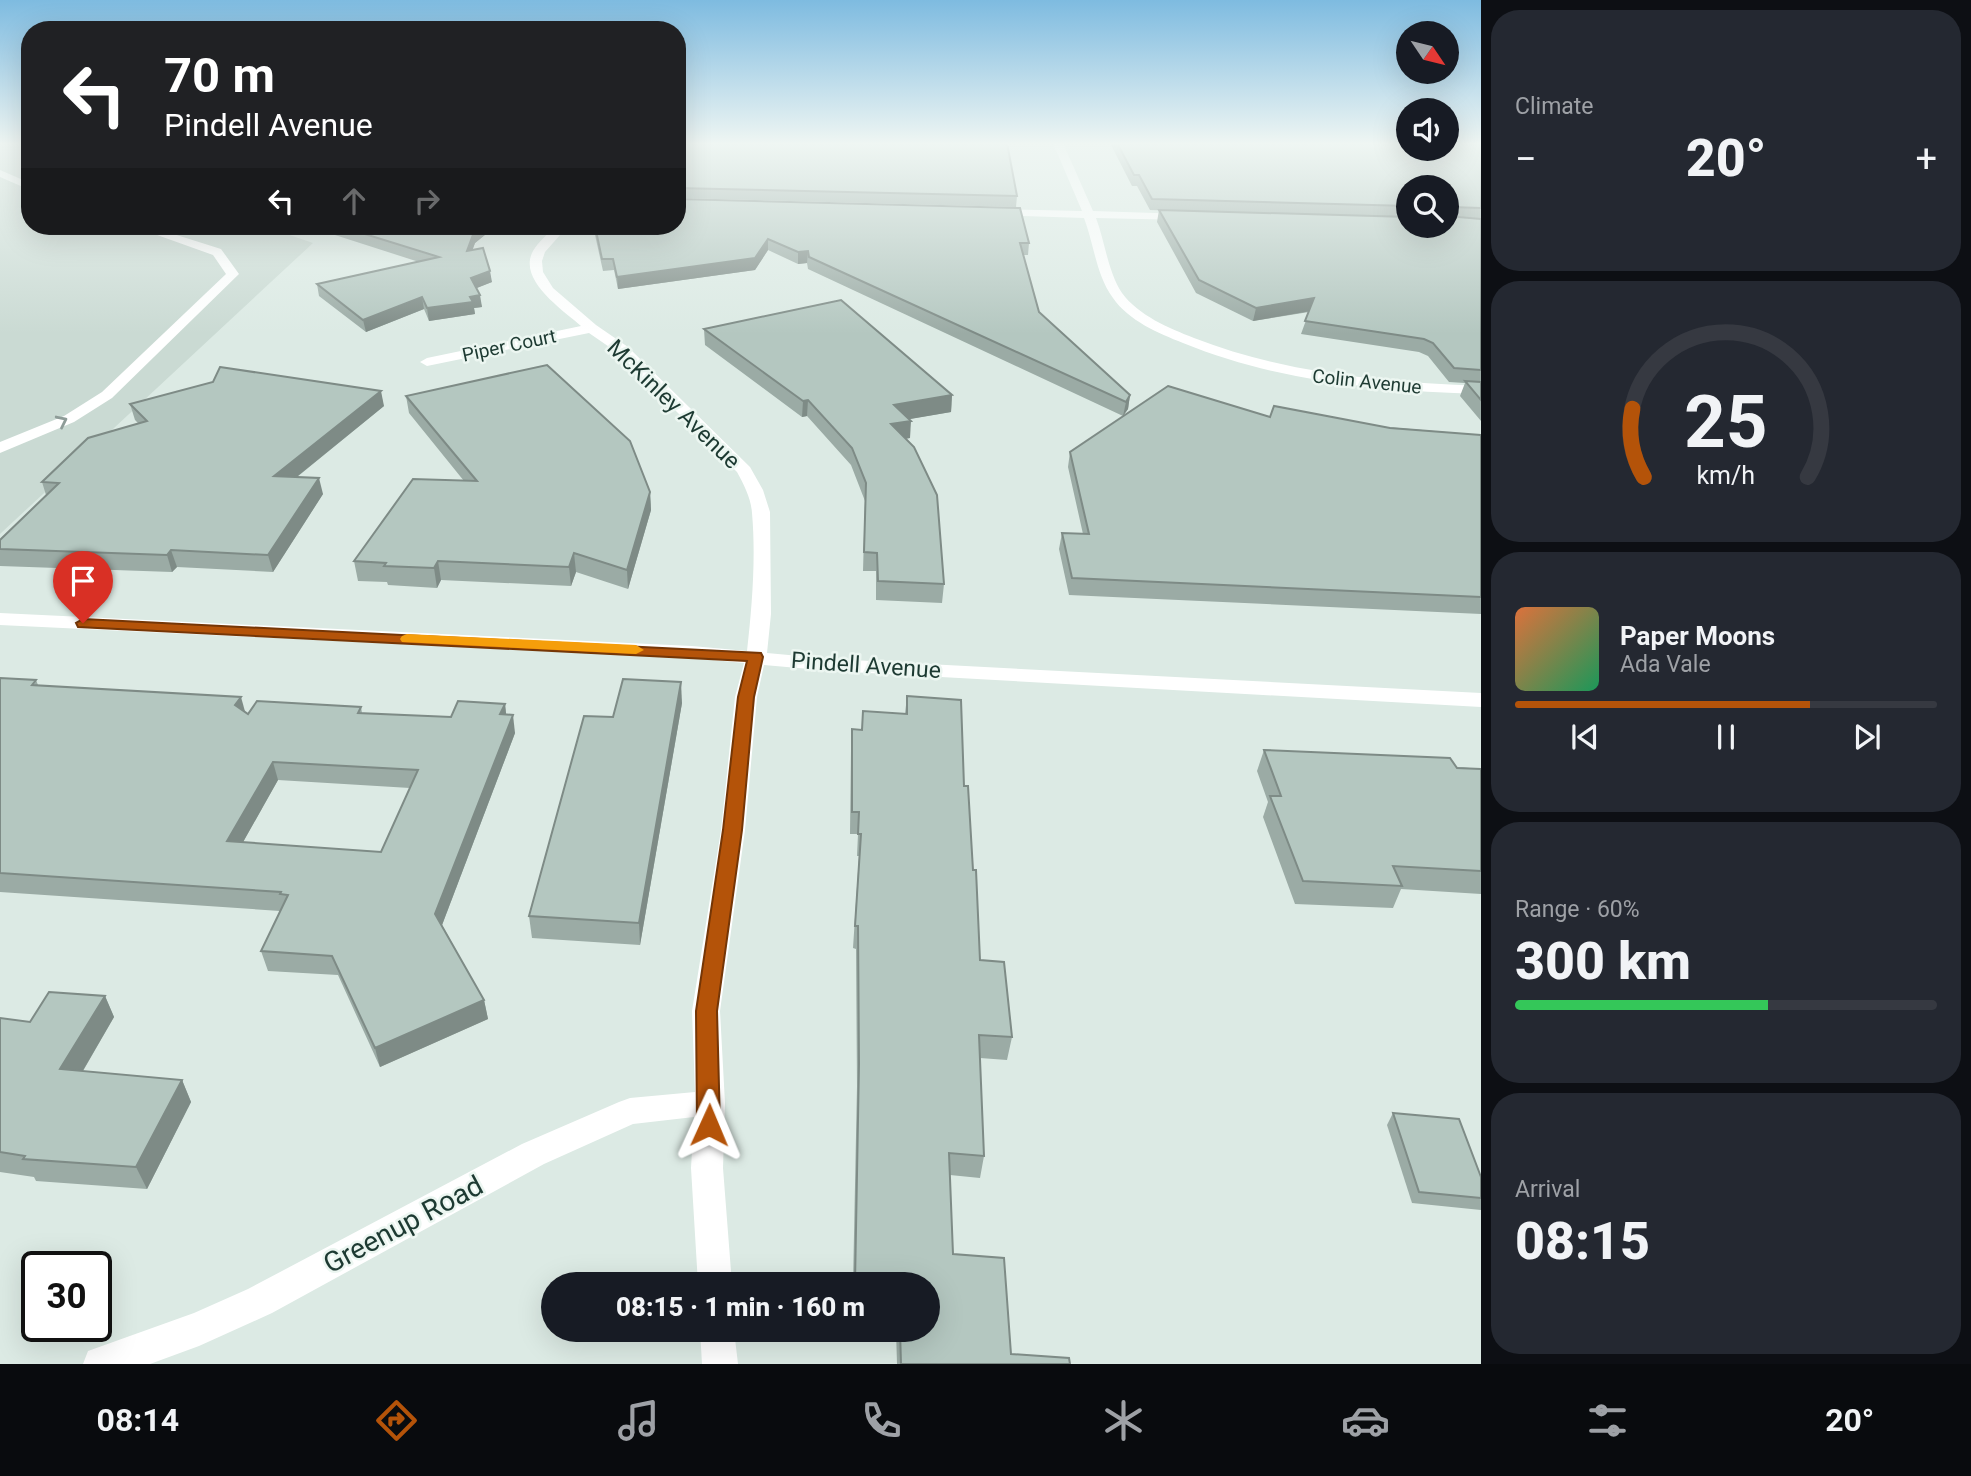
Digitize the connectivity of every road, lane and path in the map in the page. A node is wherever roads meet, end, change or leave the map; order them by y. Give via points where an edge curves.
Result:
1 (1085, 207) edge
2 (979, 211) edge
3 (1088, 214) junction
4 (1194, 217) edge
5 (165, 235) edge
6 (554, 235) edge
7 (591, 328) junction
8 (427, 362) dead end
9 (1481, 390) edge
10 (0, 449) edge
11 (0, 619) edge
12 (756, 657) junction
13 (1481, 699) edge
14 (710, 1103) junction
15 (714, 1272) edge
16 (718, 1342) edge
17 (102, 1364) edge
18 (720, 1364) edge

1 - 3 street, Colin Avenue
2 - 3 street
3 - 4 street
3 - 9 street, Colin Avenue via 1112,286 1147,321 1191,342 1255,363 1368,384
10 -> 5 street via 69,419 107,395 233,274 217,252
6 - 7 street, McKinley Avenue via 539,251 537,272 548,290
7 - 8 street, Piper Court
7 - 12 street, McKinley Avenue via 623,351 699,423 744,470 755,490 761,512 761,614
11 - 12 street, Pindell Avenue
12 - 13 street, Pindell Avenue via 846,666
12 - 14 street, McKinley Avenue via 746,697 733,830 706,1011
14 - 15 street, McKinley Avenue via 707,1168
14 - 17 street, Greenup Road via 630,1111 533,1154 260,1301
16 - 18 street

